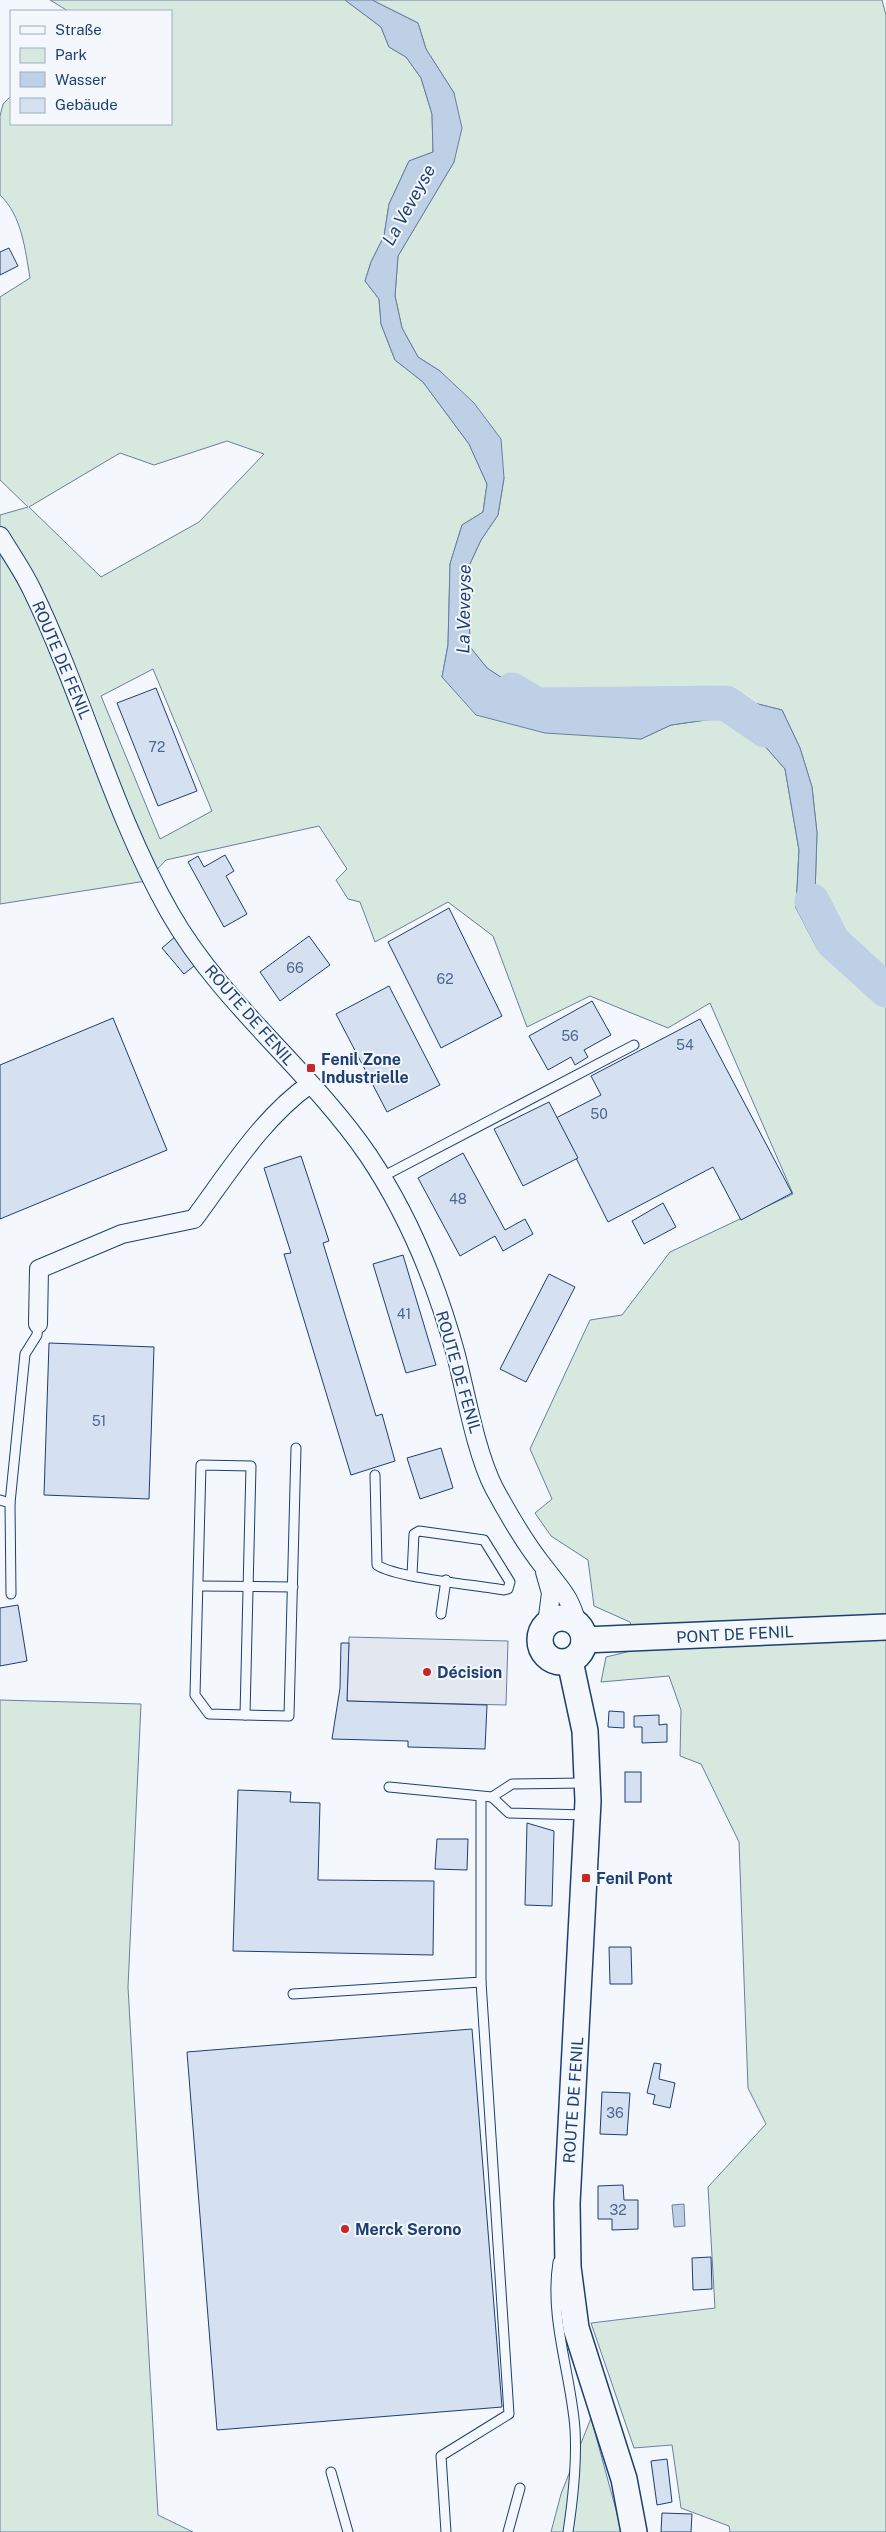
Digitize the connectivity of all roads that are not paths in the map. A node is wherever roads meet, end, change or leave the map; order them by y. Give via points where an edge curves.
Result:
1 (0, 536) edge
2 (634, 1045) dead end
3 (310, 1084) junction
4 (382, 1177) junction
5 (38, 1324) joint
6 (296, 1448) dead end
7 (375, 1475) dead end
8 (0, 1500) edge
9 (10, 1502) junction
10 (544, 1567) junction
11 (412, 1574) junction
12 (446, 1580) junction
13 (199, 1586) junction
14 (249, 1586) junction
15 (294, 1587) junction
16 (11, 1594) dead end
17 (441, 1614) dead end
18 (547, 1624) junction
19 (886, 1628) edge
20 (581, 1633) junction
21 (570, 1661) junction
22 (245, 1715) junction
23 (588, 1783) junction
24 (389, 1787) dead end
25 (481, 1797) junction
26 (492, 1797) junction
27 (588, 1815) junction
28 (481, 1982) junction
29 (292, 1994) dead end
30 (567, 2203) junction
31 (331, 2472) dead end
32 (520, 2488) dead end
33 (348, 2532) edge
34 (446, 2532) edge
35 (508, 2532) edge
36 (568, 2532) edge
37 (634, 2532) edge

1 - 3 street, ROUTE DE FENIL via 31,588 130,830 169,912 209,970
2 - 4 lane
3 - 4 street, ROUTE DE FENIL via 367,1153
3 - 5 street via 291,1098 252,1141 194,1219 122,1234 39,1269
4 - 10 street, ROUTE DE FENIL via 422,1254 453,1344 494,1486
5 - 9 lane via 37,1335 25,1354
6 - 15 lane
7 - 11 lane via 377,1565
8 - 9 lane
9 - 16 lane
10 - 18 street, ROUTE DE FENIL via 551,1593
10 - 20 street, ROUTE DE FENIL via 568,1596
11 - 12 lane
11 - 12 lane via 414,1534 419,1531 484,1540 510,1582 504,1590
12 - 17 lane
13 - 14 lane
13 - 14 lane via 201,1465 251,1466
13 - 22 lane via 195,1694 209,1714
14 - 15 lane
14 - 22 lane
15 - 22 lane via 289,1716
18 - 20 street via 562,1619 573,1621
18 - 21 street via 540,1639 544,1653 555,1661
19 - 20 street, PONT DE FENIL via 623,1639
20 - 21 street via 580,1653
21 - 23 street, ROUTE DE FENIL via 585,1731
23 - 26 lane via 512,1784
23 - 27 street, ROUTE DE FENIL
24 - 25 lane
25 - 26 lane
25 - 28 lane
26 - 27 lane via 509,1813
27 - 30 street, ROUTE DE FENIL
28 - 29 lane
28 - 34 lane via 509,2414 441,2456
30 - 36 lane via 555,2280 575,2429 573,2503
30 - 37 street, ROUTE DE FENIL via 568,2267 576,2328 624,2479
31 - 33 lane
32 - 35 lane

